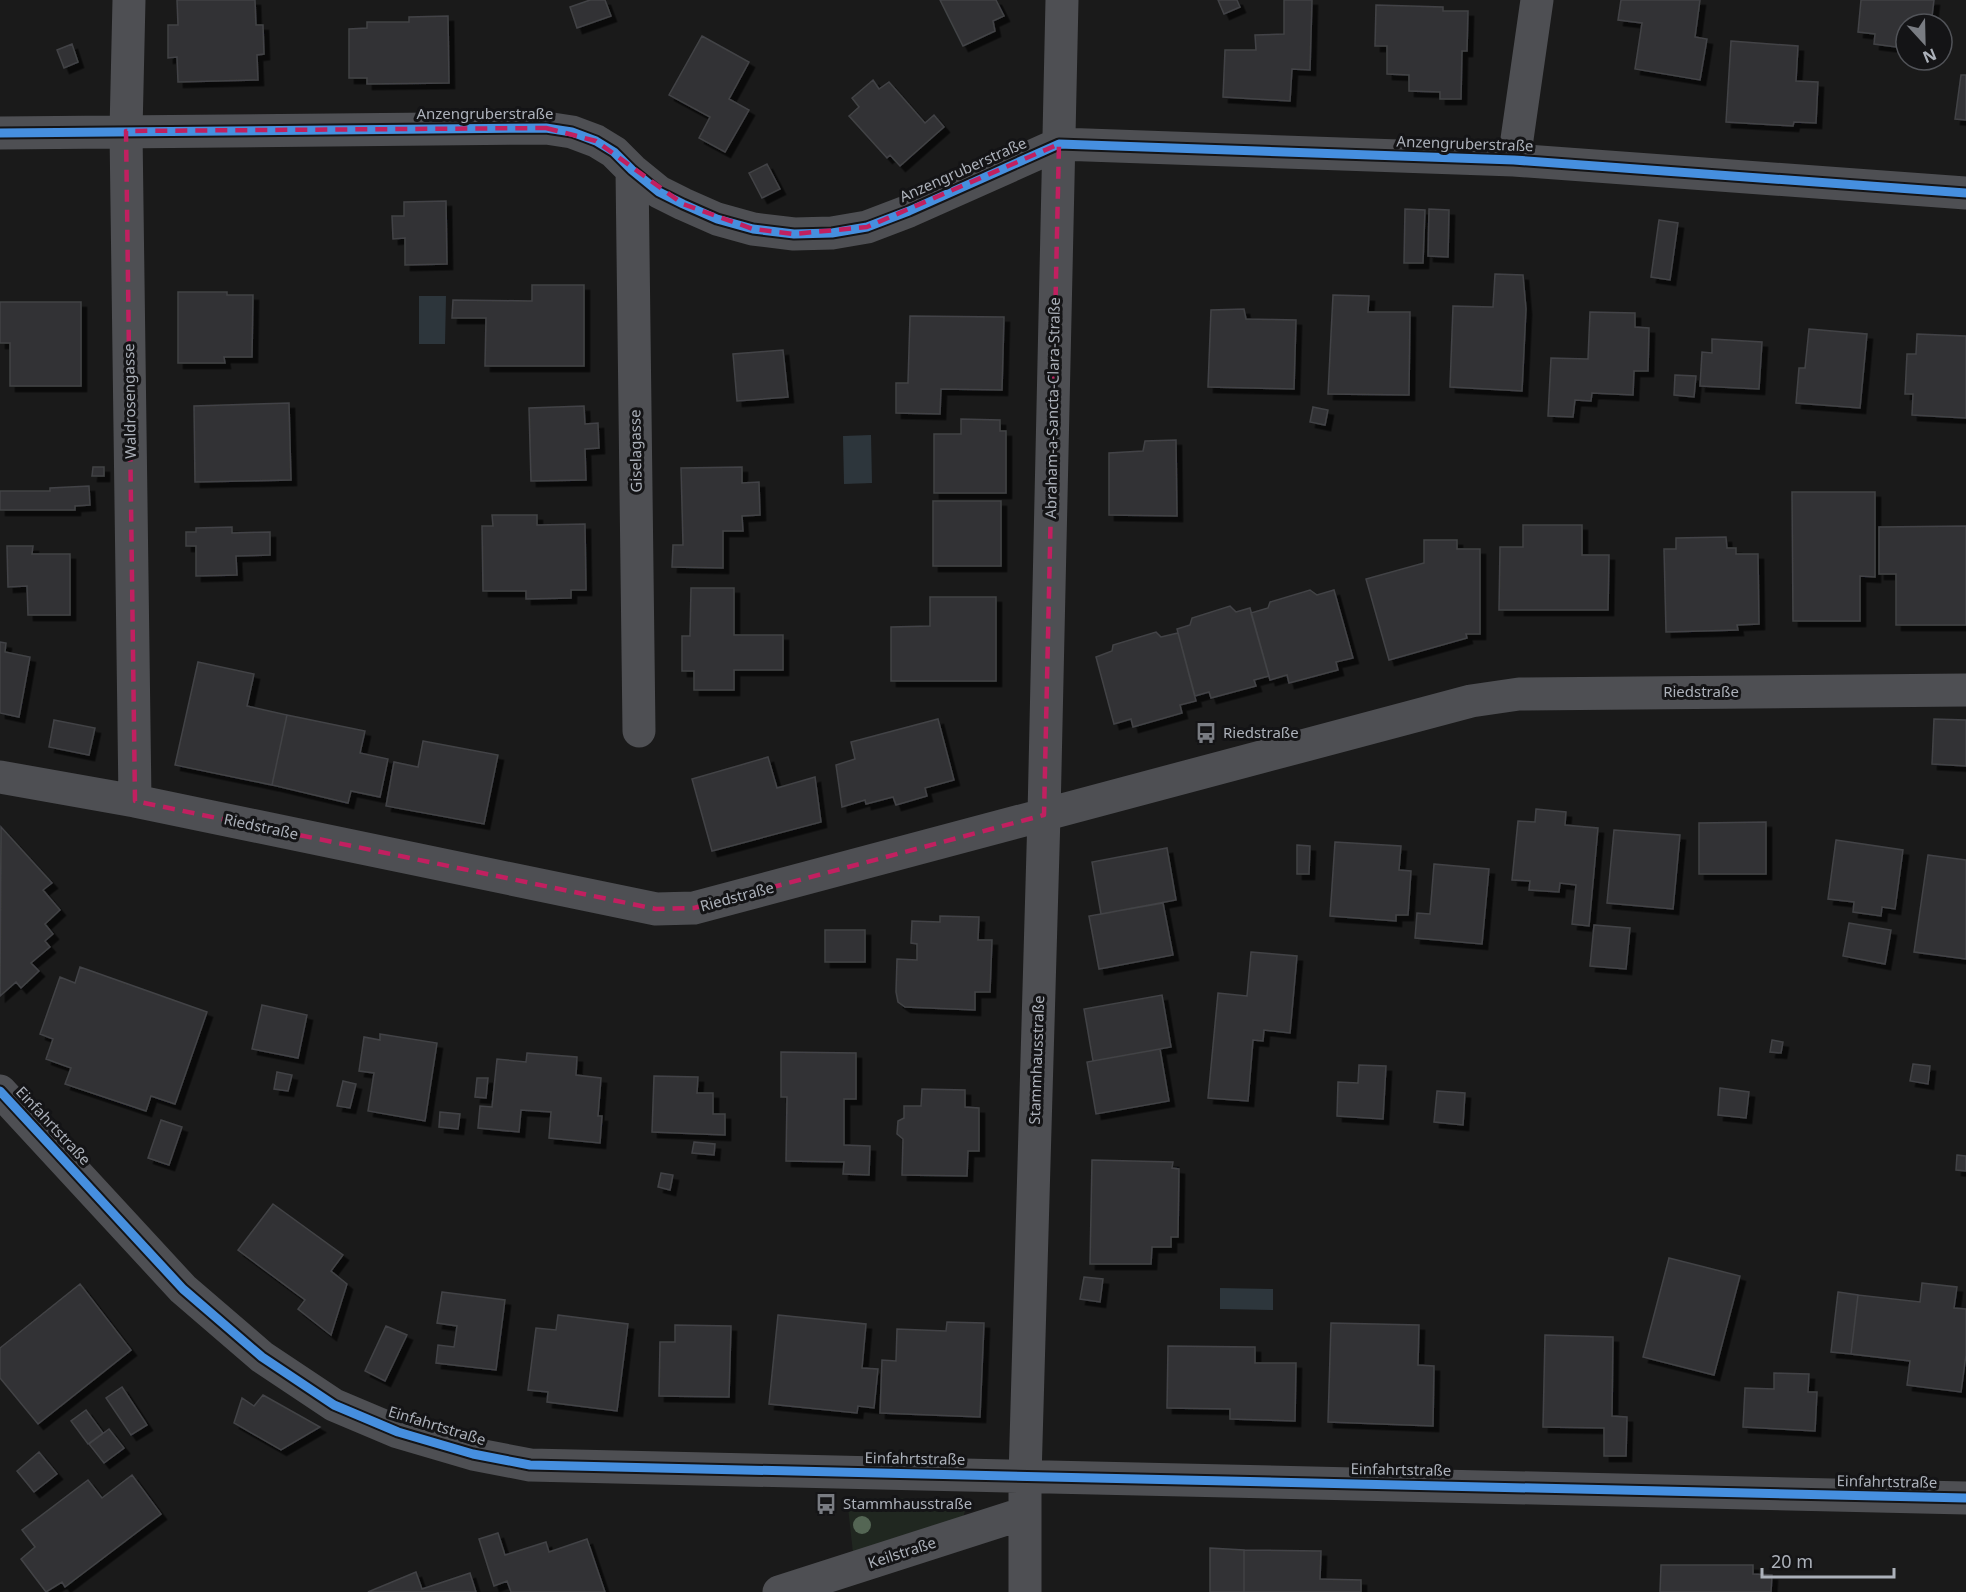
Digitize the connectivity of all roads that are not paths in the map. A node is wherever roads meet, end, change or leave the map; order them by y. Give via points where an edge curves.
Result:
1 (129, 0) edge
2 (1062, 0) edge
3 (1537, 0) edge
4 (126, 131) junction
5 (0, 133) edge
6 (1059, 144) junction
7 (1514, 160) junction
8 (632, 170) junction
9 (1966, 193) edge
10 (1966, 690) edge
11 (639, 731) dead end
12 (0, 777) edge
13 (135, 801) junction
14 (1044, 815) junction
15 (0, 1091) edge
16 (1025, 1477) junction
17 (1966, 1498) edge
18 (1025, 1513) junction
19 (779, 1592) edge
20 (1025, 1592) edge

1 - 4 street, Waldrosengasse
2 - 6 street, Abraham-a-Sancta-Clara-Straße
3 - 7 street
4 - 5 street, Anzengruberstraße
4 - 8 street, Anzengruberstraße via 546,128 596,141
4 - 13 street, Waldrosengasse
6 - 7 street, Anzengruberstraße
6 - 8 street, Anzengruberstraße via 909,211 867,227 832,233 784,233 717,219 659,192
6 - 14 street, Abraham-a-Sancta-Clara-Straße
7 - 9 street, Anzengruberstraße
8 - 11 street, Giselagasse
10 - 14 street, Riedstraße via 1519,694 1471,701
12 - 13 street, Riedstraße
13 - 14 street, Riedstraße via 656,909 693,908
14 - 16 street, Stammhausstraße
15 - 16 street, Einfahrtstraße via 183,1289 262,1358 334,1405 398,1432 473,1454 530,1465
16 - 17 street, Einfahrtstraße
16 - 18 street, Stammhausstraße
18 - 19 street, Keilstraße
18 - 20 street, Stammhausstraße

